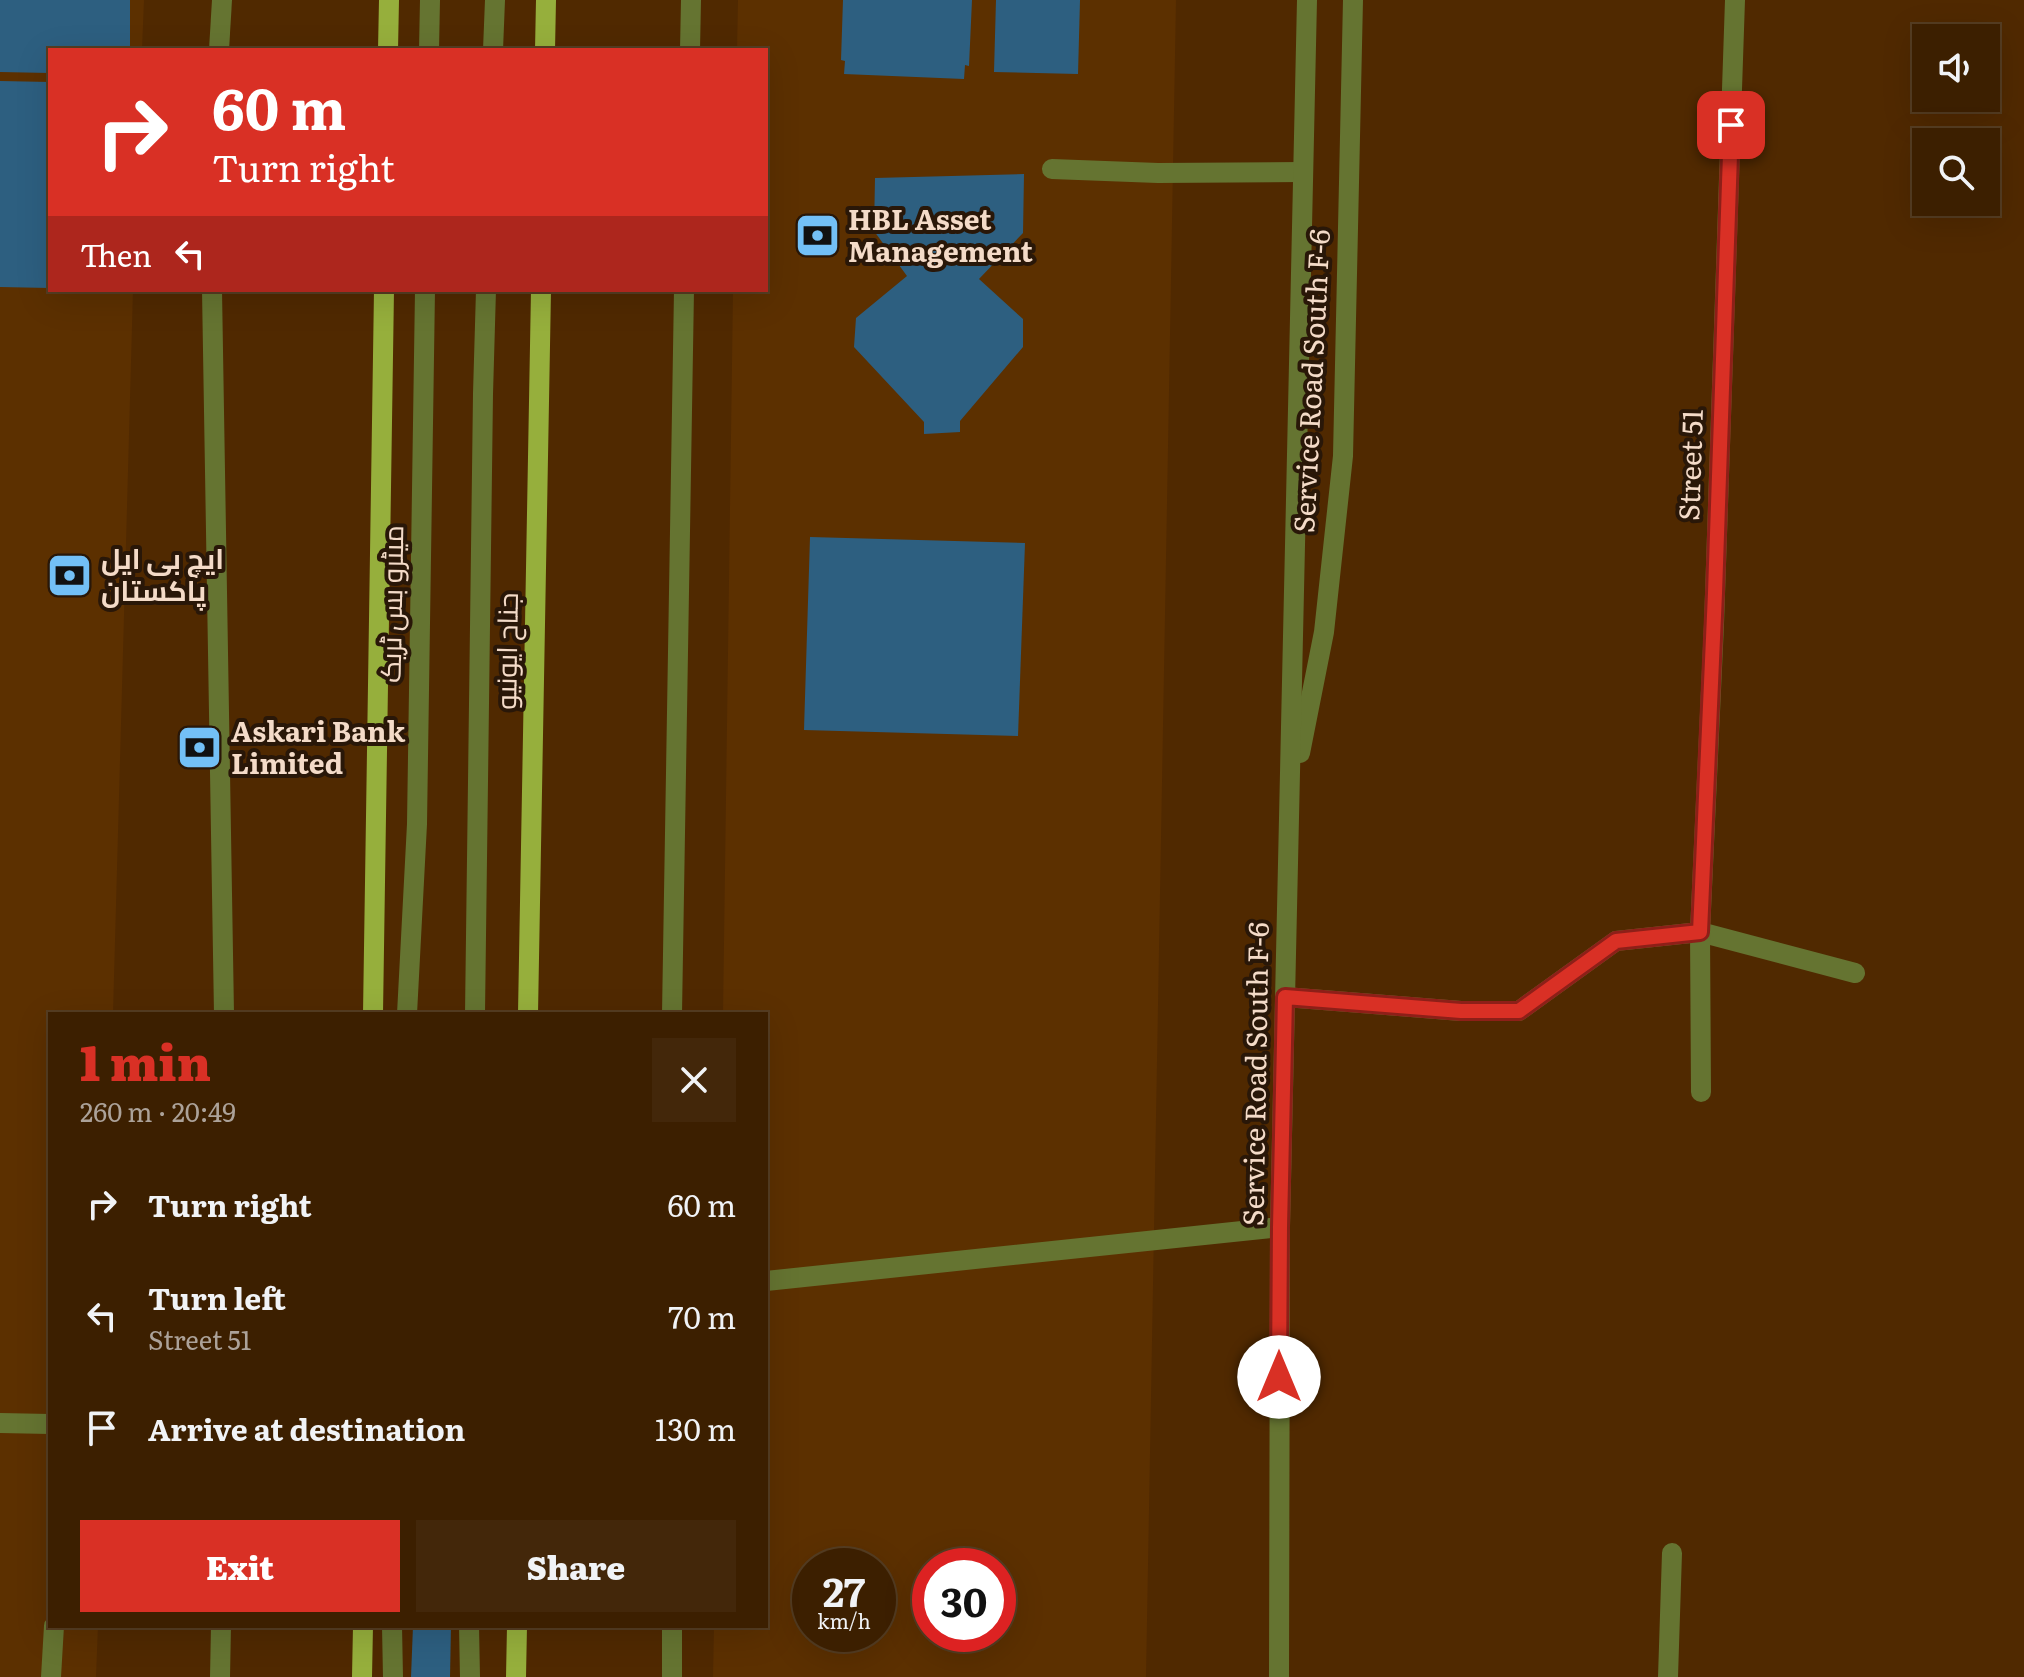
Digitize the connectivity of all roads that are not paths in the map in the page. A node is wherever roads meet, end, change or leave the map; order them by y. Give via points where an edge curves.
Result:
1 (222, 0) edge
2 (389, 0) edge
3 (430, 0) edge
4 (495, 0) edge
5 (546, 0) edge
6 (691, 0) edge
7 (1307, 0) edge
8 (1353, 0) edge
9 (1735, 0) edge
10 (219, 48) edge
11 (388, 48) edge
12 (429, 48) edge
13 (493, 48) edge
14 (545, 48) edge
15 (690, 48) edge
16 (1052, 169) dead end
17 (1303, 172) junction
18 (212, 292) edge
19 (384, 292) edge
20 (425, 292) edge
21 (486, 292) edge
22 (541, 292) edge
23 (684, 292) edge
24 (1290, 808) junction
25 (1700, 932) junction
26 (1855, 973) dead end
27 (1285, 997) junction
28 (224, 1012) edge
29 (373, 1012) edge
30 (407, 1012) edge
31 (475, 1012) edge
32 (528, 1012) edge
33 (672, 1012) edge
34 (1701, 1092) dead end
35 (1280, 1227) junction
36 (768, 1281) edge
37 (0, 1423) edge
38 (48, 1424) edge
39 (1672, 1553) dead end
40 (54, 1628) edge
41 (221, 1628) edge
42 (363, 1628) edge
43 (392, 1628) edge
44 (469, 1628) edge
45 (517, 1628) edge
46 (672, 1628) edge
47 (51, 1677) edge
48 (220, 1677) edge
49 (362, 1677) edge
50 (393, 1677) edge
51 (470, 1677) edge
52 (516, 1677) edge
53 (672, 1677) edge
54 (1279, 1677) edge
55 (1668, 1677) edge

1 - 10 street
2 - 11 main road
3 - 12 street
4 - 13 street
5 - 14 main road
6 - 15 street
7 - 17 street, Service Road South F-6
8 - 24 street, Service Road South F-6 via 1343,456 1324,632
9 - 25 street, Street 51
16 - 17 street
17 - 24 street, Service Road South F-6
18 - 28 street
19 - 29 main road
20 - 30 street, میٹرو بس ٹریک via 417,824
21 - 31 street
22 - 32 main road, جناح ایونیو
23 - 33 street
24 - 27 street, Service Road South F-6
25 - 26 street
25 - 27 street via 1616,941 1519,1011
25 - 34 street, Street 51
27 - 35 street, Service Road South F-6
35 - 36 street
35 - 54 street, Service Road South F-6
37 - 38 street
39 - 55 street
40 - 47 street
41 - 48 street
42 - 49 main road
43 - 50 street
44 - 51 street
45 - 52 main road
46 - 53 street

